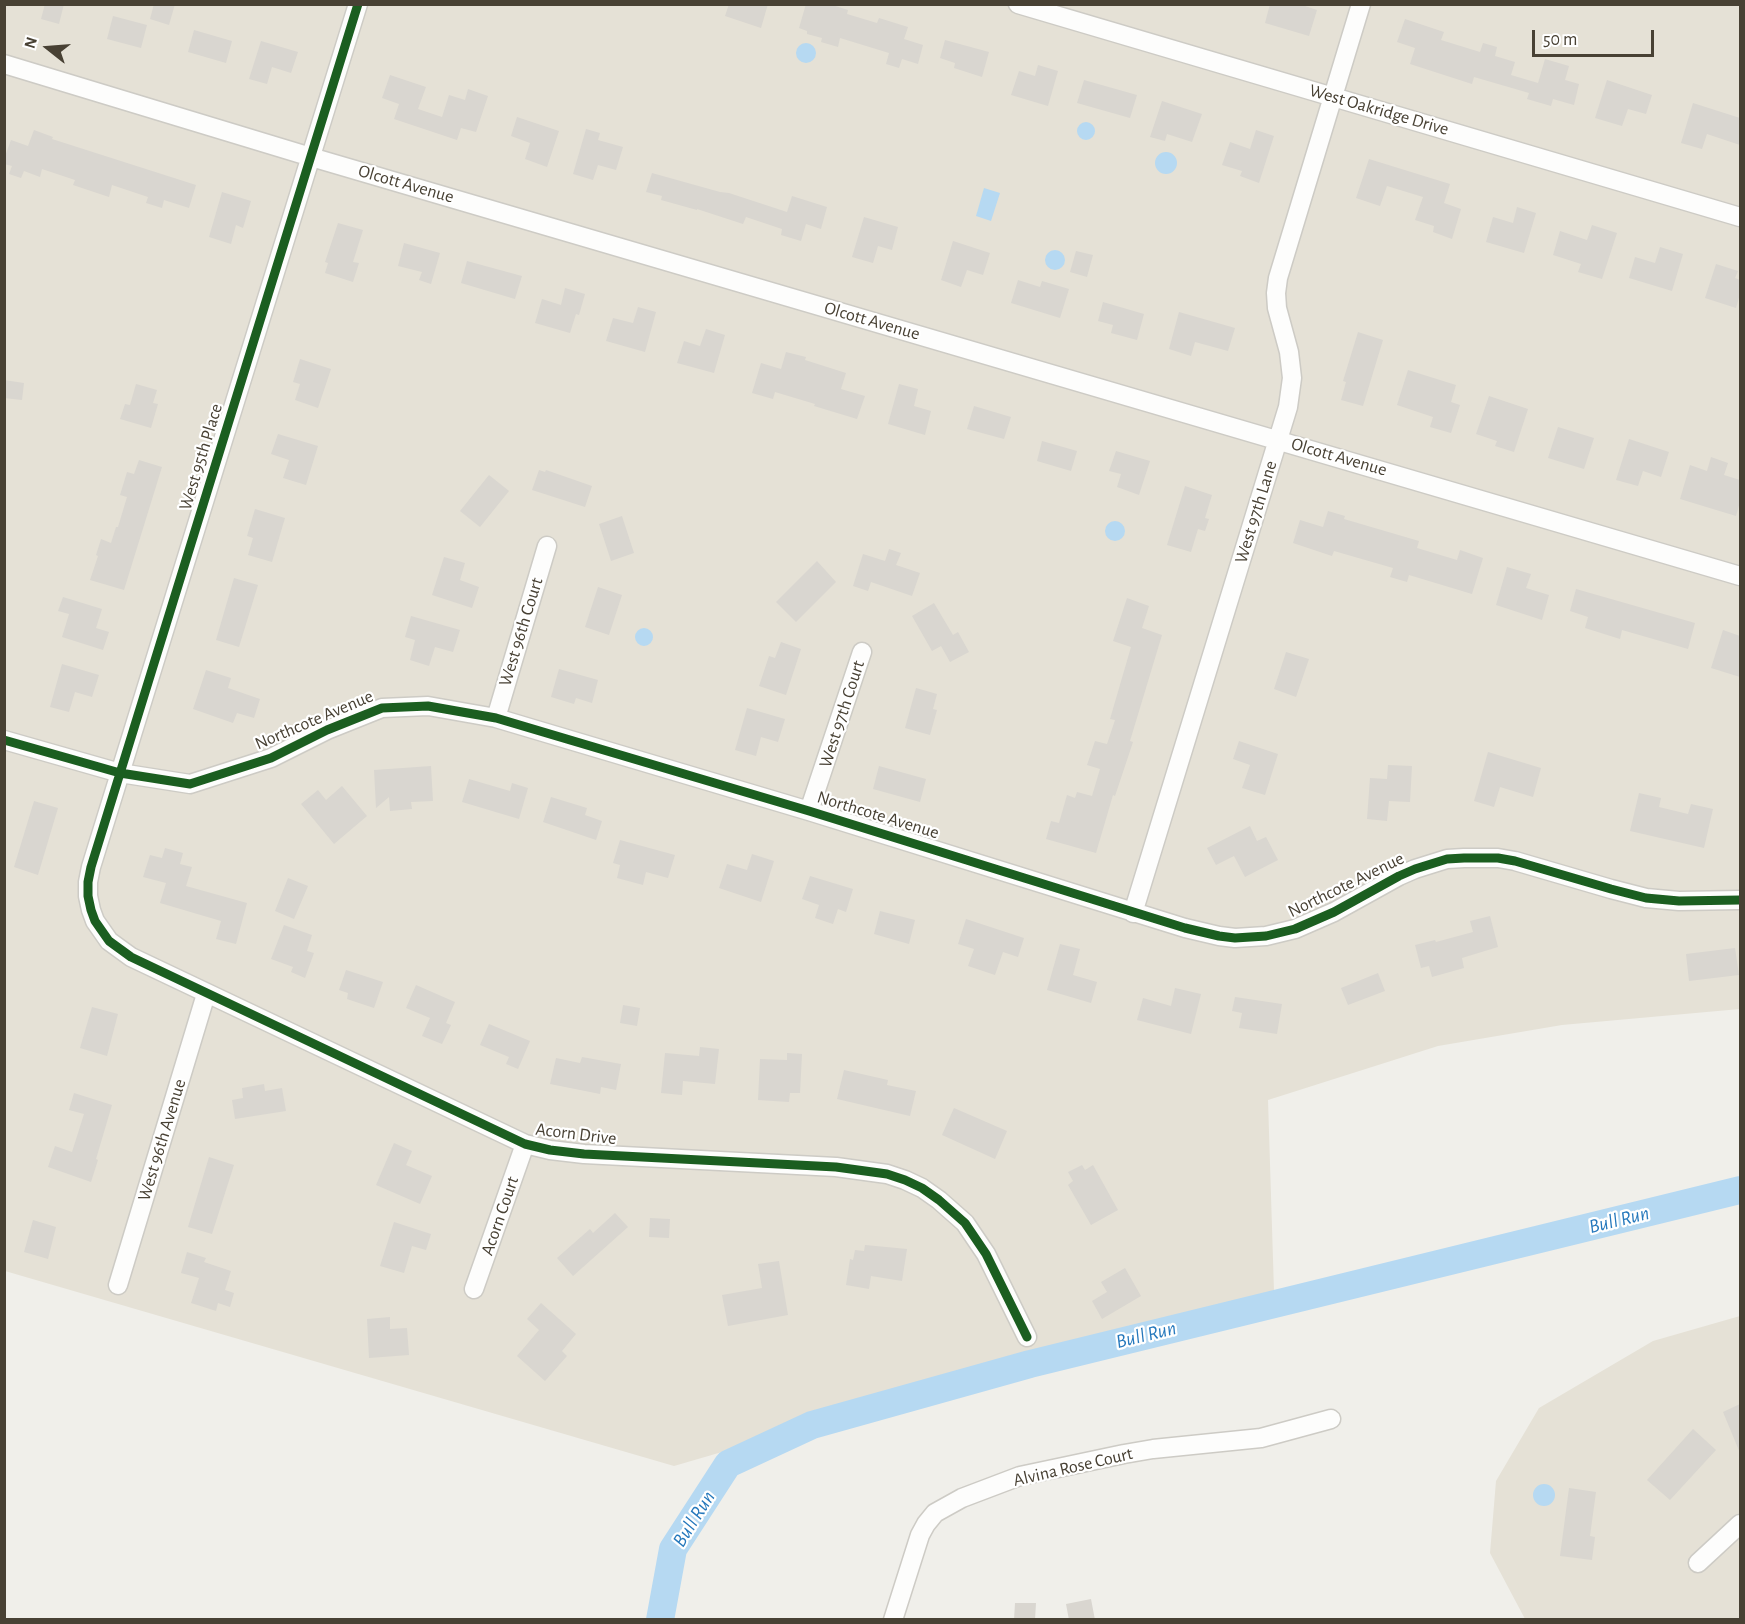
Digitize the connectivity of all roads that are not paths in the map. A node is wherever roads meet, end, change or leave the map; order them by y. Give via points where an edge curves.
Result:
1 (358, 4) edge
2 (1018, 4) edge
3 (1361, 4) edge
4 (4, 64) edge
5 (1332, 97) junction
6 (311, 157) junction
7 (1740, 216) edge
8 (1279, 440) junction
9 (547, 546) dead end
10 (1740, 576) edge
11 (862, 652) dead end
12 (496, 718) junction
13 (4, 740) edge
14 (120, 773) junction
15 (809, 811) junction
16 (1740, 900) edge
17 (1133, 913) junction
18 (95, 921) joint
19 (206, 994) junction
20 (525, 1144) junction
21 (118, 1285) dead end
22 (474, 1288) dead end
23 (1028, 1337) dead end
24 (1331, 1419) dead end
25 (1740, 1524) edge
26 (1698, 1563) dead end
27 (893, 1620) edge

1 - 6 street, West 95th Place
2 - 5 street, West Oakridge Drive
3 - 5 street, West 97th Lane
4 - 6 street, Olcott Avenue
5 - 7 street, West Oakridge Drive
5 - 8 street, West 97th Lane via 1276,293 1292,378
6 - 8 street, Olcott Avenue
6 - 14 street, West 95th Place
8 - 10 street, Olcott Avenue
8 - 17 street, West 97th Lane
9 - 12 street, West 96th Court
11 - 15 street, West 97th Court
12 - 14 street, Northcote Avenue via 428,706 382,708 271,758 190,784
12 - 15 street, Northcote Avenue
13 - 14 street, Northcote Avenue
14 - 18 street, West 95th Place via 88,882
15 - 17 street, Northcote Avenue
16 - 17 street, Northcote Avenue via 1646,898 1515,861 1481,857 1447,859 1415,869 1309,924 1266,936 1219,936
18 - 19 street, Acorn Drive via 118,950
19 - 20 street, Acorn Drive
19 - 21 street, West 96th Avenue
20 - 22 street, Acorn Court
20 - 23 street, Acorn Drive via 584,1154 836,1167 905,1180 939,1200 965,1223 986,1254
24 - 27 street, Alvina Rose Court via 1261,1438 1153,1449 1020,1476 962,1498 935,1513 926,1524
25 - 26 street

